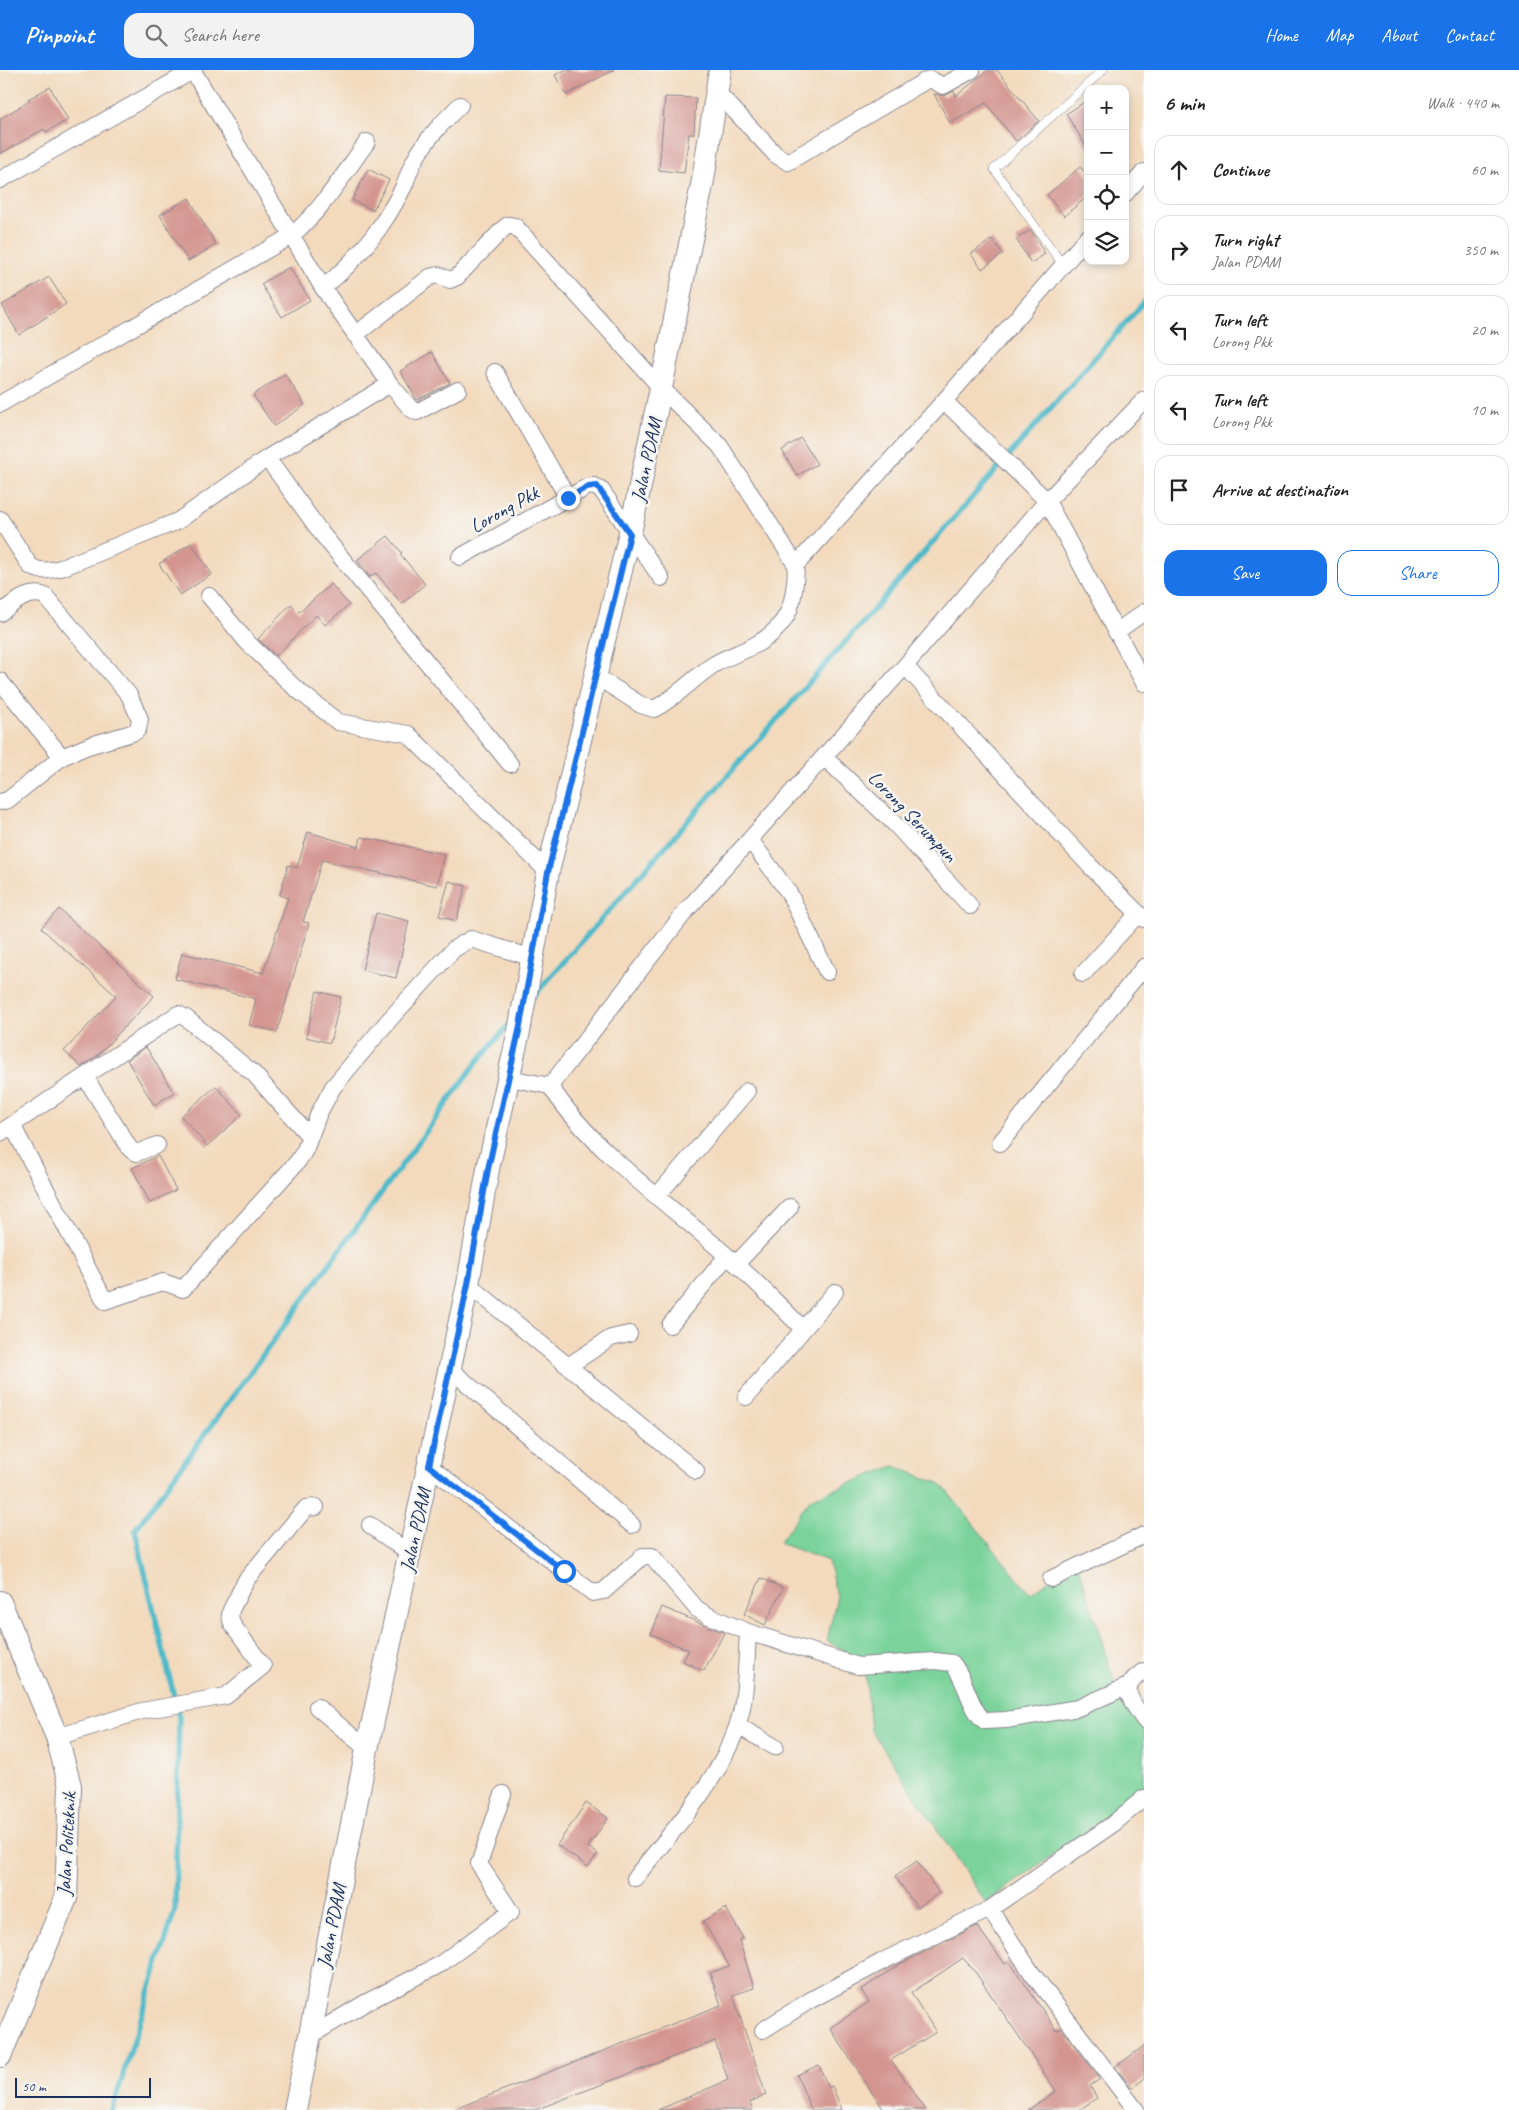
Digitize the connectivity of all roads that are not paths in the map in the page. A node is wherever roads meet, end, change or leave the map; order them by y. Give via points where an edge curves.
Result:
1 (194, 70) edge
2 (720, 70) edge
3 (972, 70) edge
4 (1103, 70) edge
5 (169, 76) edge
6 (717, 92) junction
7 (460, 105) dead end
8 (366, 142) dead end
9 (1144, 172) edge
10 (0, 180) edge
11 (1129, 189) edge
12 (291, 236) junction
13 (1084, 241) edge
14 (1063, 265) junction
15 (323, 288) junction
16 (355, 335) junction
17 (495, 372) dead end
18 (390, 384) junction
19 (661, 388) junction
20 (458, 390) dead end
21 (1144, 400) edge
22 (944, 401) junction
23 (0, 404) edge
24 (266, 458) junction
25 (568, 498) junction
26 (1047, 501) junction
27 (0, 519) edge
28 (630, 534) junction
29 (460, 557) dead end
30 (796, 565) junction
31 (662, 578) dead end
32 (208, 596) dead end
33 (1144, 612) edge
34 (0, 613) edge
35 (1116, 632) junction
36 (905, 666) junction
37 (594, 674) junction
38 (0, 681) edge
39 (1144, 683) edge
40 (62, 757) junction
41 (824, 757) junction
42 (510, 764) dead end
43 (0, 802) edge
44 (751, 841) junction
45 (548, 872) junction
46 (970, 906) dead end
47 (1141, 917) edge
48 (1144, 967) edge
49 (531, 968) junction
50 (827, 972) dead end
51 (1083, 974) dead end
52 (85, 1077) junction
53 (509, 1078) junction
54 (550, 1086) junction
55 (747, 1091) dead end
56 (6, 1129) edge
57 (310, 1137) junction
58 (1000, 1143) dead end
59 (157, 1145) dead end
60 (657, 1196) junction
61 (790, 1207) dead end
62 (732, 1260) junction
63 (468, 1284) junction
64 (835, 1292) dead end
65 (670, 1325) dead end
66 (803, 1329) junction
67 (629, 1334) dead end
68 (568, 1366) junction
69 (450, 1369) junction
70 (746, 1397) dead end
71 (429, 1466) junction
72 (696, 1471) dead end
73 (316, 1506) dead end
74 (370, 1525) dead end
75 (632, 1525) dead end
76 (1144, 1535) edge
77 (410, 1554) junction
78 (1051, 1579) dead end
79 (0, 1602) edge
80 (748, 1632) junction
81 (1144, 1670) edge
82 (1128, 1686) junction
83 (317, 1707) dead end
84 (1144, 1720) edge
85 (738, 1726) junction
86 (57, 1737) junction
87 (775, 1747) dead end
88 (367, 1749) junction
89 (503, 1794) dead end
90 (1144, 1798) edge
91 (635, 1878) dead end
92 (990, 1909) junction
93 (763, 2030) dead end
94 (310, 2036) junction
95 (0, 2056) edge
96 (295, 2110) edge
97 (1136, 2110) edge

1 - 5 street
1 - 12 street
2 - 6 street, Jalan PDAM
3 - 6 street via 943,86 930,79 925,81 788,162 776,155
4 - 14 lane via 994,169
5 - 10 street
6 - 19 street, Jalan PDAM via 703,180
7 - 15 street via 435,131 415,159 404,186 376,235 352,264
8 - 12 street via 327,198 307,223
9 - 11 street
12 - 15 street
12 - 23 street
13 - 14 street
14 - 22 street
15 - 16 street
16 - 18 street
16 - 19 street via 430,277 438,275 450,280 457,277 502,230 511,225
17 - 25 street
18 - 20 street via 417,412
18 - 24 street
19 - 28 street, Jalan PDAM
19 - 30 street via 720,446
21 - 26 street
22 - 26 street
22 - 30 street
24 - 27 street via 178,521 61,568 46,571 30,566
24 - 42 street via 322,534
25 - 28 street, Lorong Pkk via 587,487 597,486
25 - 29 street, Lorong Pkk
26 - 35 street
26 - 36 street
28 - 31 street
28 - 37 street, Jalan PDAM
30 - 37 street via 795,593 789,613 779,627 755,645 713,665 671,700 654,709 642,705
32 - 45 street via 294,687 338,722 408,734
33 - 35 street
34 - 40 street via 30,594 44,596 134,703 140,719 135,732
35 - 39 street
36 - 41 street
36 - 47 street
37 - 45 street, Jalan PDAM
38 - 40 street
40 - 43 street via 8,800
41 - 44 street
41 - 46 street, Lorong Serumpun via 896,825
44 - 50 street via 789,893
44 - 54 street via 685,912
45 - 49 street, Jalan PDAM
47 - 51 street
48 - 58 street
49 - 53 street, Jalan PDAM
49 - 57 street via 482,941 460,944 389,1020 333,1087
52 - 56 street
52 - 57 street via 171,1017 181,1015 254,1074
52 - 59 street via 130,1149 137,1153
53 - 54 street
53 - 63 street, Jalan PDAM via 488,1169
54 - 60 street via 584,1130
55 - 60 street
56 - 57 street via 107,1302 163,1282 184,1289 289,1172
60 - 62 street
61 - 62 street
62 - 65 street
62 - 66 street
63 - 68 street
63 - 69 street, Jalan PDAM
64 - 66 street
66 - 70 street
67 - 68 street via 606,1341
68 - 72 street
69 - 71 street, Jalan PDAM
69 - 75 street
71 - 77 street, Jalan PDAM
71 - 80 street via 589,1591 597,1594 604,1591 636,1561 643,1556 652,1556 697,1609
73 - 86 street via 306,1508 297,1517 246,1580 231,1610 232,1624 263,1666 231,1694 142,1711
74 - 77 street
76 - 78 street
77 - 88 street, Jalan PDAM
79 - 86 street, Jalan Politeknik
80 - 82 street via 858,1666 946,1661 956,1668 979,1714 988,1722 1078,1708
80 - 85 street
81 - 82 street
82 - 84 street via 1131,1700
83 - 88 street
85 - 87 street
85 - 91 street via 708,1786
86 - 95 street, Jalan Politeknik via 70,1786 66,1898
88 - 94 street, Jalan PDAM
89 - 94 street via 479,1864 511,1912 439,1964
90 - 92 street via 1113,1824
92 - 93 street via 885,1960
92 - 97 street via 1032,1972
94 - 96 street, Jalan PDAM

